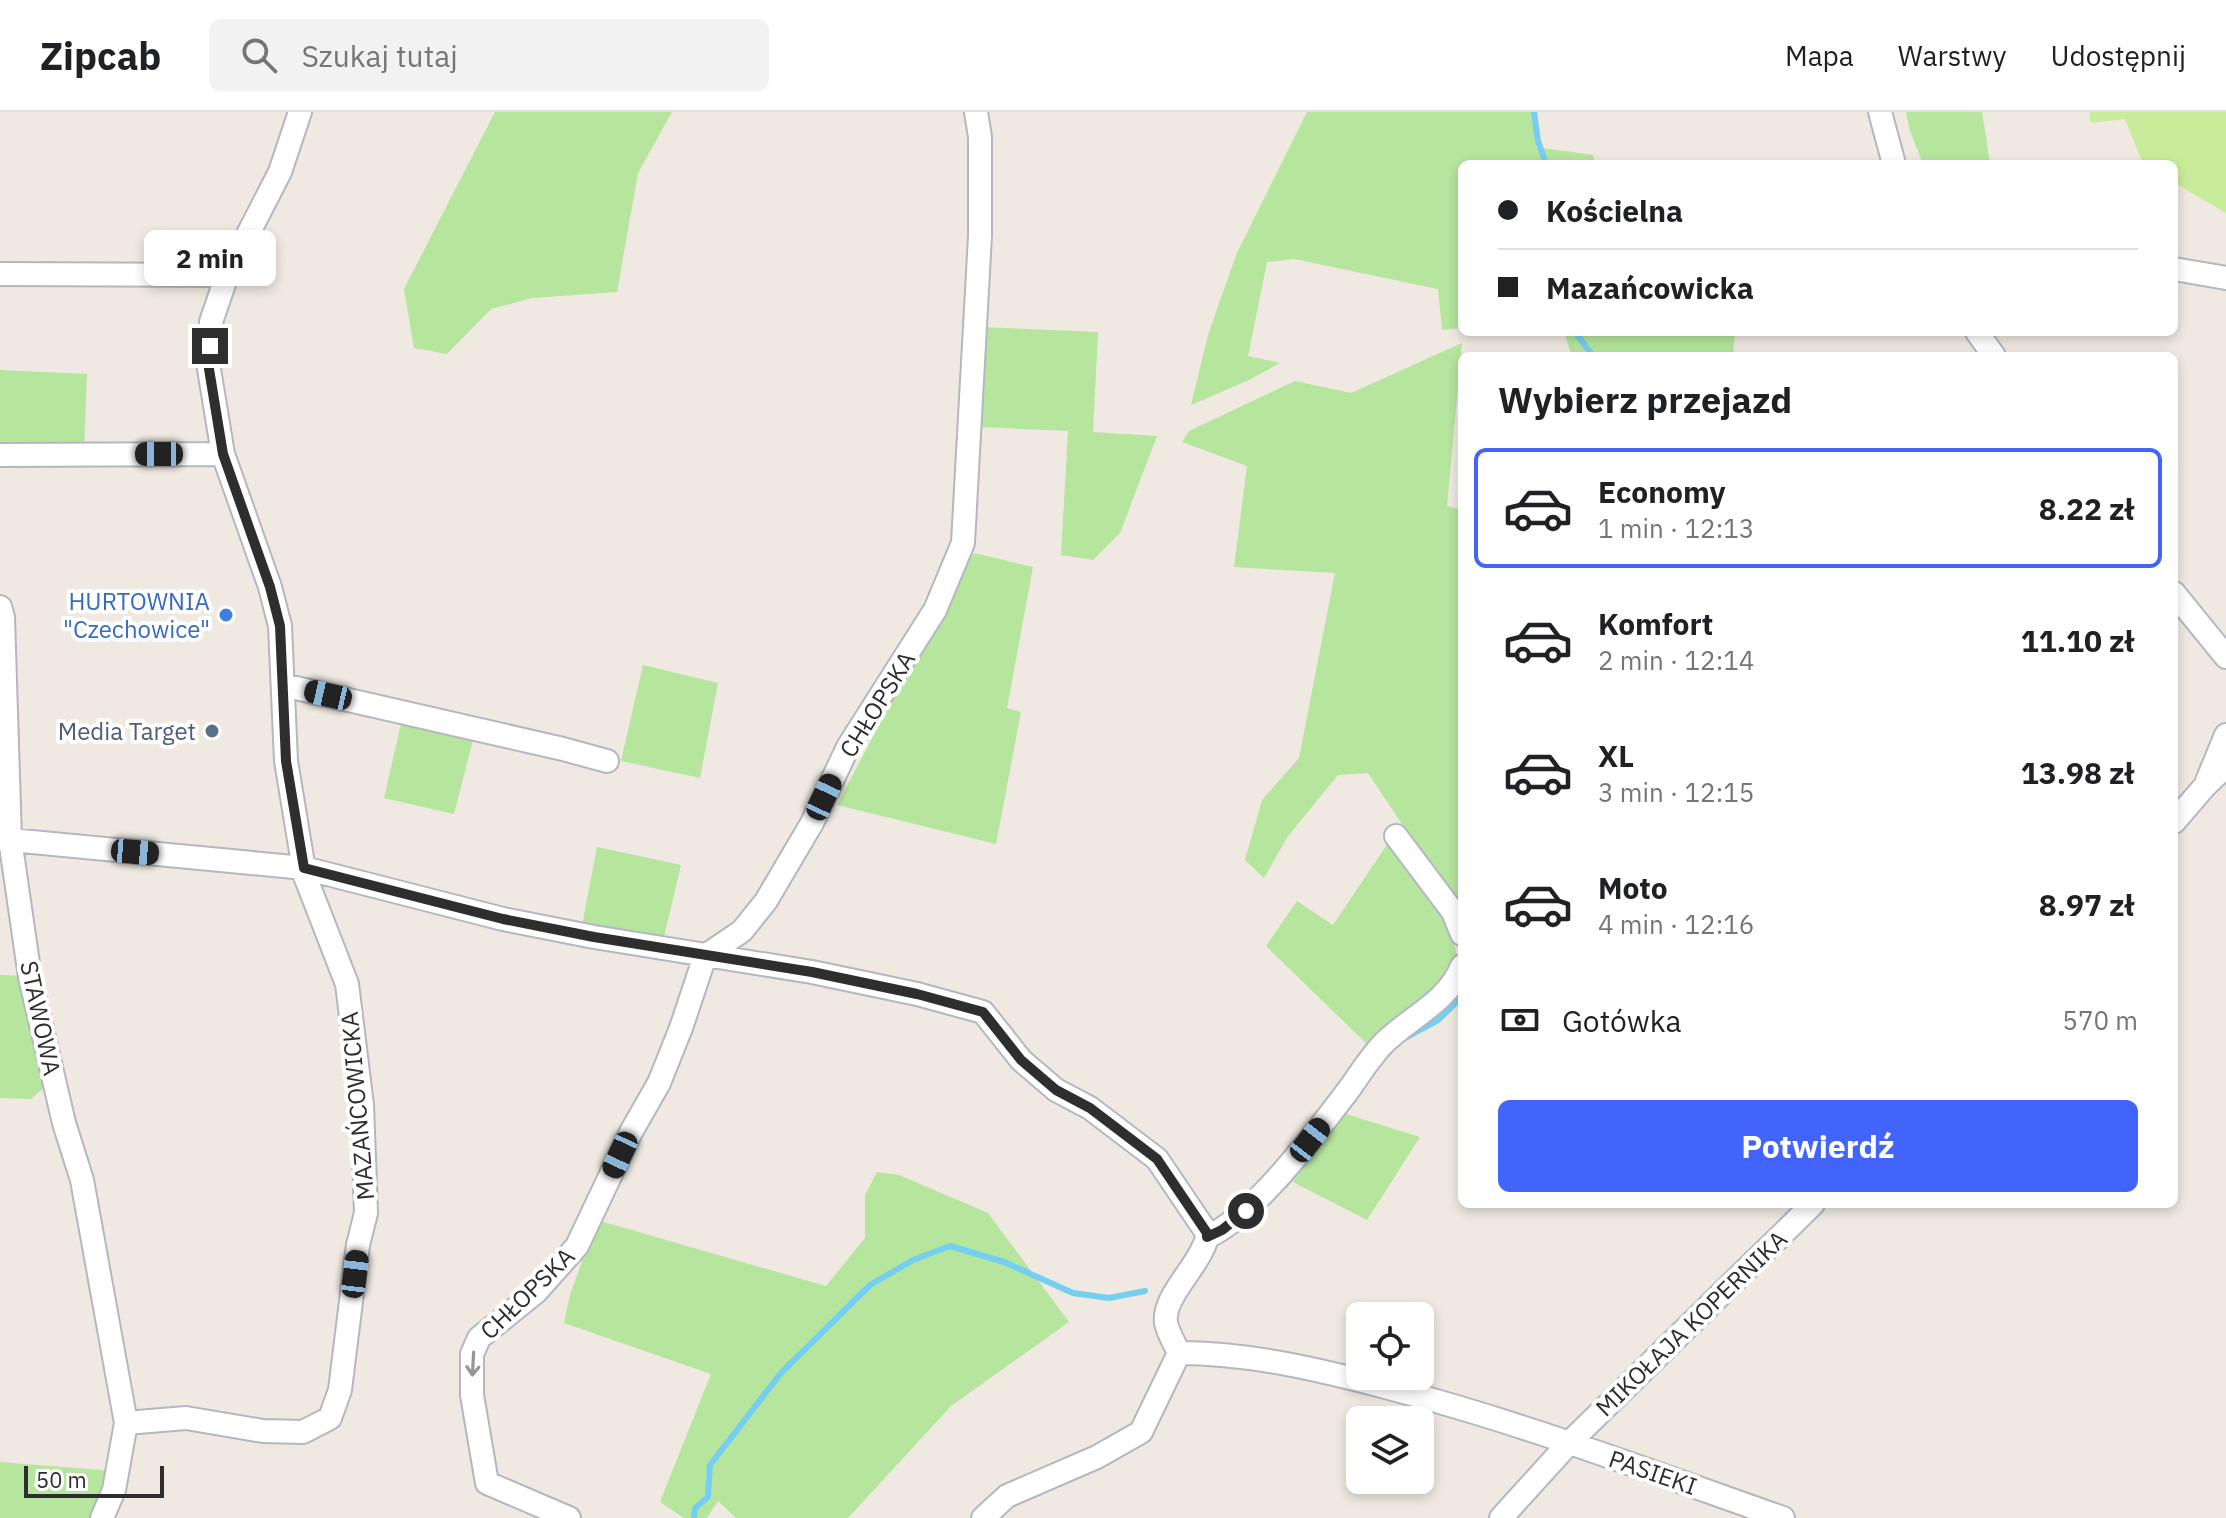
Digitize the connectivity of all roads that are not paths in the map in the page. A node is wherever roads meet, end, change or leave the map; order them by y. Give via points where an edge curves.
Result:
1 (300, 112) edge
2 (976, 112) edge
3 (1880, 112) edge
4 (1893, 160) edge
5 (2178, 270) edge
6 (0, 274) edge
7 (227, 275) junction
8 (2226, 278) edge
9 (223, 454) junction
10 (0, 455) edge
11 (2178, 598) edge
12 (0, 607) edge
13 (2226, 657) edge
14 (283, 685) junction
15 (2226, 735) edge
16 (607, 761) dead end
17 (2226, 766) edge
18 (2205, 786) junction
19 (2178, 817) edge
20 (1396, 836) dead end
21 (5, 839) edge
22 (304, 868) junction
23 (1458, 924) edge
24 (705, 956) junction
25 (1458, 973) edge
26 (1809, 1208) edge
27 (1207, 1237) junction
28 (1179, 1353) junction
29 (126, 1423) junction
30 (1569, 1443) junction
31 (102, 1518) edge
32 (569, 1518) edge
33 (983, 1518) edge
34 (1501, 1518) edge
35 (1783, 1518) edge

1 - 7 street, MAZAŃCOWICKA via 280,172
2 - 24 street, CHŁOPSKA via 980,236 963,543 935,610 848,747 766,901 742,931
3 - 4 street
5 - 8 street
6 - 7 street
7 - 9 street, MAZAŃCOWICKA via 211,322 209,369
9 - 10 street
9 - 14 street, MAZAŃCOWICKA via 280,626
11 - 13 street
12 - 21 street, STAWOWA
14 - 16 street
14 - 22 street, MAZAŃCOWICKA via 286,761
15 - 18 street
17 - 18 street
18 - 19 street
20 - 23 street
21 - 22 street
21 - 29 street, STAWOWA via 30,977 82,1180
22 - 24 street via 503,919
22 - 29 street, MAZAŃCOWICKA via 347,984 362,1105 366,1213 340,1390 330,1418 303,1432 186,1418
24 - 27 street via 812,972 983,1012 1021,1060 1056,1090 1090,1108 1157,1159
24 -> 32 street, CHŁOPSKA via 659,1083 577,1246 536,1292 479,1338 472,1354 472,1395 487,1483
25 - 27 street via 1433,1004 1385,1042 1310,1140 1246,1211
26 - 30 street, MIKOŁAJA KOPERNIKA
27 - 28 street via 1170,1302 1166,1322
28 - 30 street via 1213,1353 1321,1370 1444,1402
28 - 33 street via 1141,1432 1007,1496
29 - 31 street via 114,1490
30 - 34 street, MIKOŁAJA KOPERNIKA
30 - 35 street, PASIEKI

